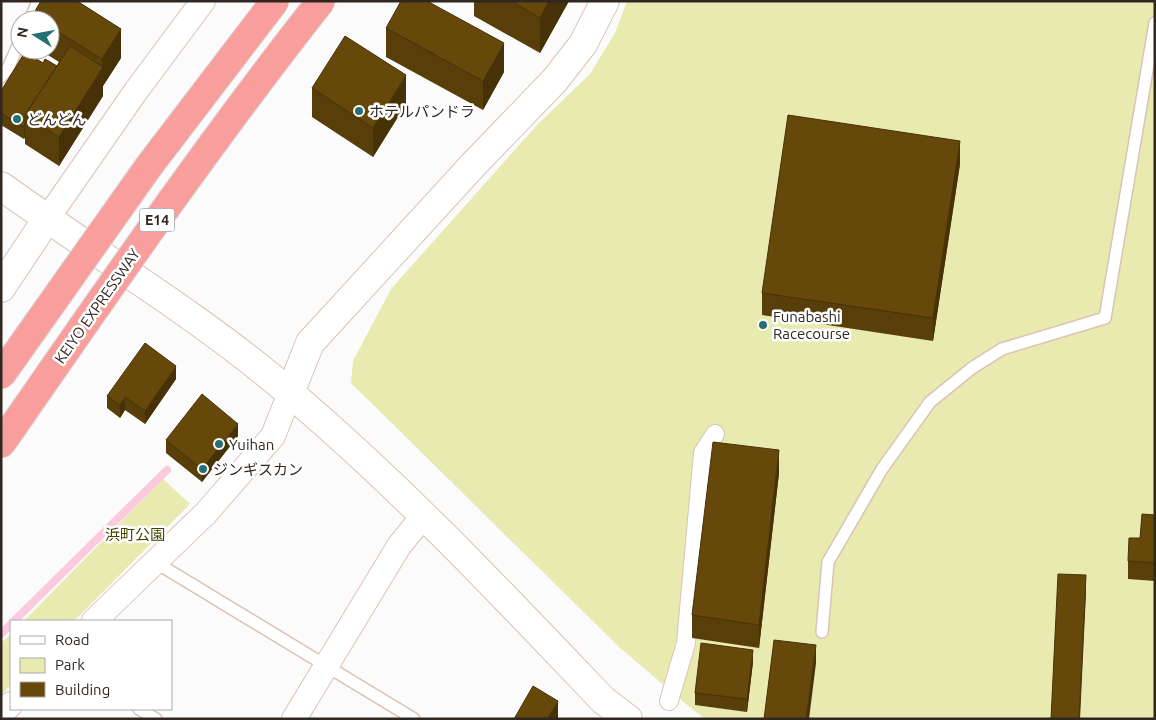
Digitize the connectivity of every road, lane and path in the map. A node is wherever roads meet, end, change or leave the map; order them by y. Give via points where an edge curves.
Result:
1 (204, 1) edge
2 (275, 1) edge
3 (321, 1) edge
4 (605, 1) edge
5 (1155, 23) edge
6 (12, 60) edge
7 (1, 77) edge
8 (1, 186) edge
9 (47, 219) junction
10 (1, 288) edge
11 (1, 375) edge
12 (290, 393) junction
13 (715, 434) dead end
14 (1, 444) edge
15 (424, 515) junction
16 (155, 562) junction
17 (95, 620) edge
18 (822, 632) dead end
19 (326, 665) junction
20 (669, 701) dead end
21 (10, 705) edge
22 (598, 709) edge
23 (141, 710) edge
24 (1, 714) edge
25 (156, 719) edge
26 (294, 719) edge
27 (414, 719) edge
28 (628, 719) edge

1 - 9 street via 136,91
2 - 11 highway, E14, bridge via 148,166
3 - 14 highway, KEIYO EXPRESSWAY / E14, bridge via 178,189
4 - 12 street via 583,44 555,80 310,343
5 - 18 lane via 1105,318 1002,349 930,402 882,469 828,562
6 - 7 lane
8 - 9 street
9 - 10 street
9 - 12 street via 242,354
12 - 15 street
12 - 16 street via 274,436 206,513
13 - 20 street via 703,453 686,643
15 - 19 street via 399,546
15 - 22 street
16 - 17 street
16 - 19 lane
19 - 26 street
19 - 27 lane
21 - 24 street
22 - 28 street
23 - 25 lane

